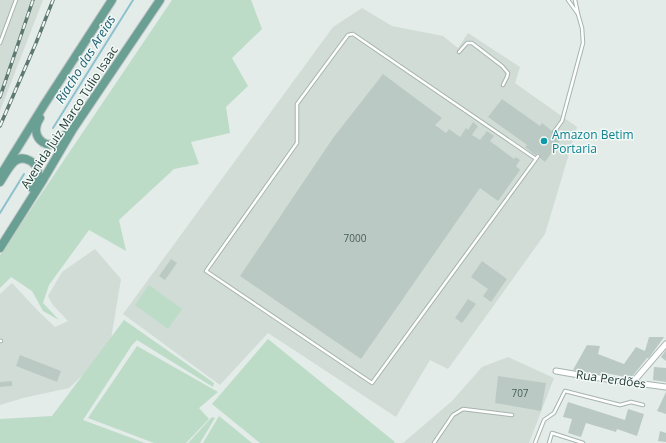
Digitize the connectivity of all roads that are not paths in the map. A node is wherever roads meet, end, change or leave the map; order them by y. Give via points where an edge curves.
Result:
1 (16, 0) edge
2 (112, 0) edge
3 (160, 0) edge
4 (568, 0) edge
5 (575, 0) edge
6 (578, 14) junction
7 (0, 43) edge
8 (459, 52) dead end
9 (63, 75) junction
10 (503, 85) dead end
11 (102, 86) junction
12 (554, 132) dead end
13 (537, 158) joint
14 (0, 176) edge
15 (0, 182) edge
16 (1, 246) edge
17 (666, 344) edge
18 (556, 371) dead end
19 (632, 382) junction
20 (666, 387) edge
21 (643, 405) dead end
22 (512, 415) dead end
23 (434, 443) edge
24 (535, 443) edge
25 (549, 443) edge
26 (583, 443) edge

1 - 7 lane
2 - 9 main road
3 - 11 main road, Avenida Juiz Marco Túlio Isaac
4 - 6 lane
5 - 6 lane
6 - 12 lane via 583,43 562,121
8 - 10 lane via 467,43 472,43 508,72
9 - 11 main road via 53,98 37,123 38,138 50,145 64,139 87,100
9 - 14 main road
11 - 16 main road, Avenida Juiz Marco Túlio Isaac
13 - 13 lane via 353,34 348,35 297,104 297,143 206,271 372,383
15 - 16 main road via 15,161 30,160 36,165 37,180 16,213
17 - 19 street
18 - 19 street, Rua Perdões
19 - 20 street, Rua Perdões
21 - 24 lane via 631,402 620,405 565,391 554,413 544,420
22 - 23 lane via 463,409 452,415
25 - 26 lane via 552,433

